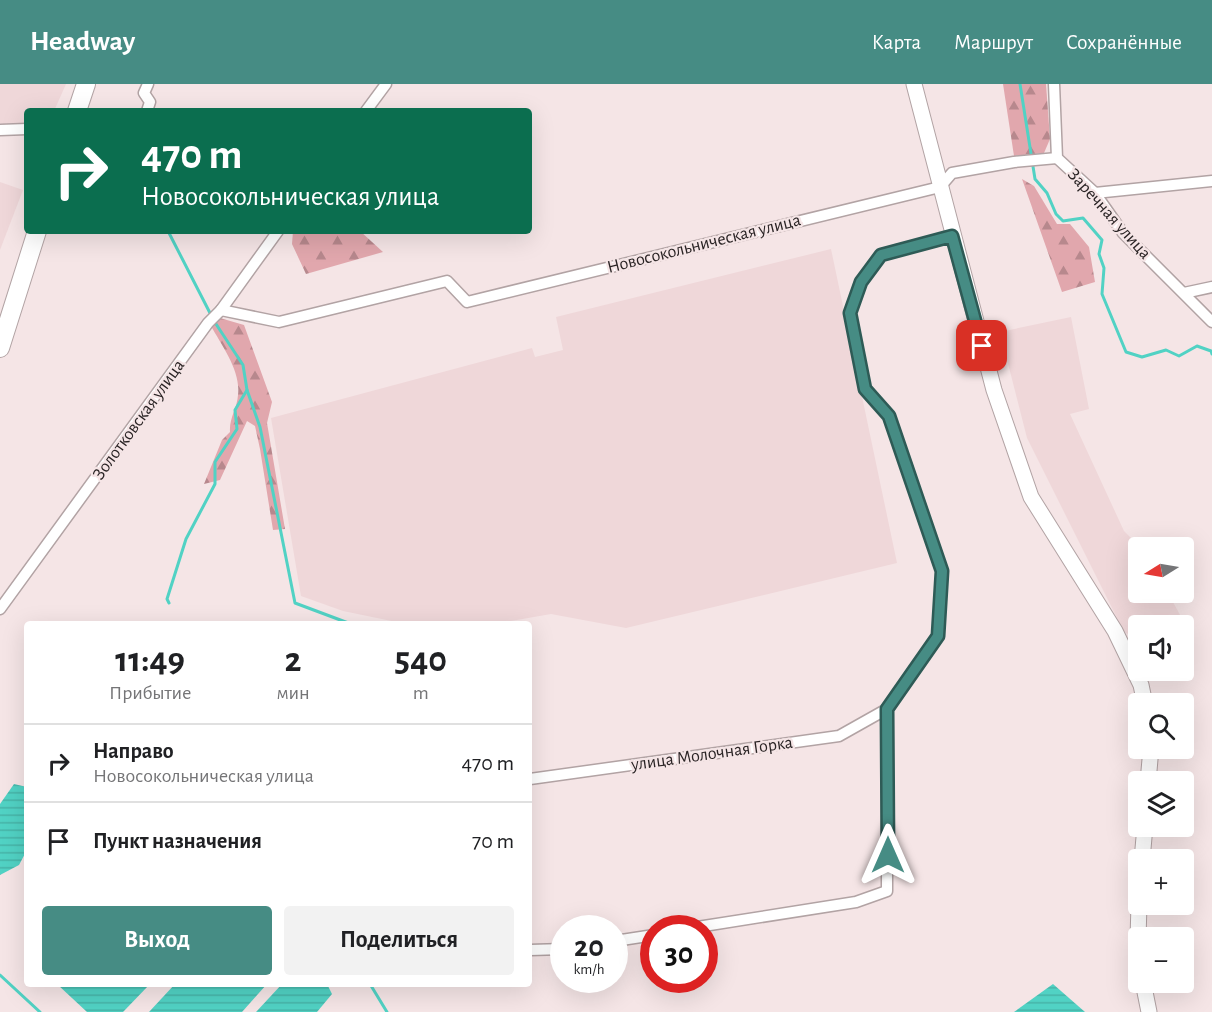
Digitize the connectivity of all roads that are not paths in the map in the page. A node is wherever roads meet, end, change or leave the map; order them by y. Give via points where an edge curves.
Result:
1 (86, 84) edge
2 (148, 84) edge
3 (386, 84) edge
4 (914, 84) edge
5 (1054, 84) edge
6 (78, 108) edge
7 (148, 108) edge
8 (368, 108) edge
9 (24, 129) edge
10 (0, 130) edge
11 (1057, 158) junction
12 (1212, 182) edge
13 (940, 187) junction
14 (1095, 193) junction
15 (36, 234) edge
16 (276, 234) edge
17 (952, 236) junction
18 (1212, 287) edge
19 (1184, 293) junction
20 (219, 312) junction
21 (1212, 322) edge
22 (0, 348) edge
23 (0, 609) edge
24 (1143, 693) edge
25 (887, 709) junction
26 (532, 779) edge
27 (718, 924) edge
28 (550, 949) edge
29 (532, 950) edge
30 (1145, 993) edge
31 (1149, 1012) edge

1 - 6 main road
2 - 7 street via 144,93 150,102
3 - 8 street
4 - 13 main road
5 - 11 street, Заречная улица
9 - 10 street
11 - 13 street via 952,173
11 - 14 street, Заречная улица
12 - 14 street
13 - 17 main road
13 - 20 street, Новосокольническая улица via 467,302 447,281 279,322
14 - 19 street, Заречная улица via 1123,233
15 - 22 main road
16 - 20 street, Золотковская улица
17 - 24 main road via 994,390 1031,497 1115,631
17 - 25 street via 881,255 861,282 850,313 865,389 889,416 942,571 938,636
18 - 19 street
19 - 21 street, Заречная улица
20 - 23 street, Золотковская улица
25 - 26 street, улица Молочная Горка via 839,736
25 - 27 street via 887,891 856,902
28 - 29 street
30 - 31 main road

